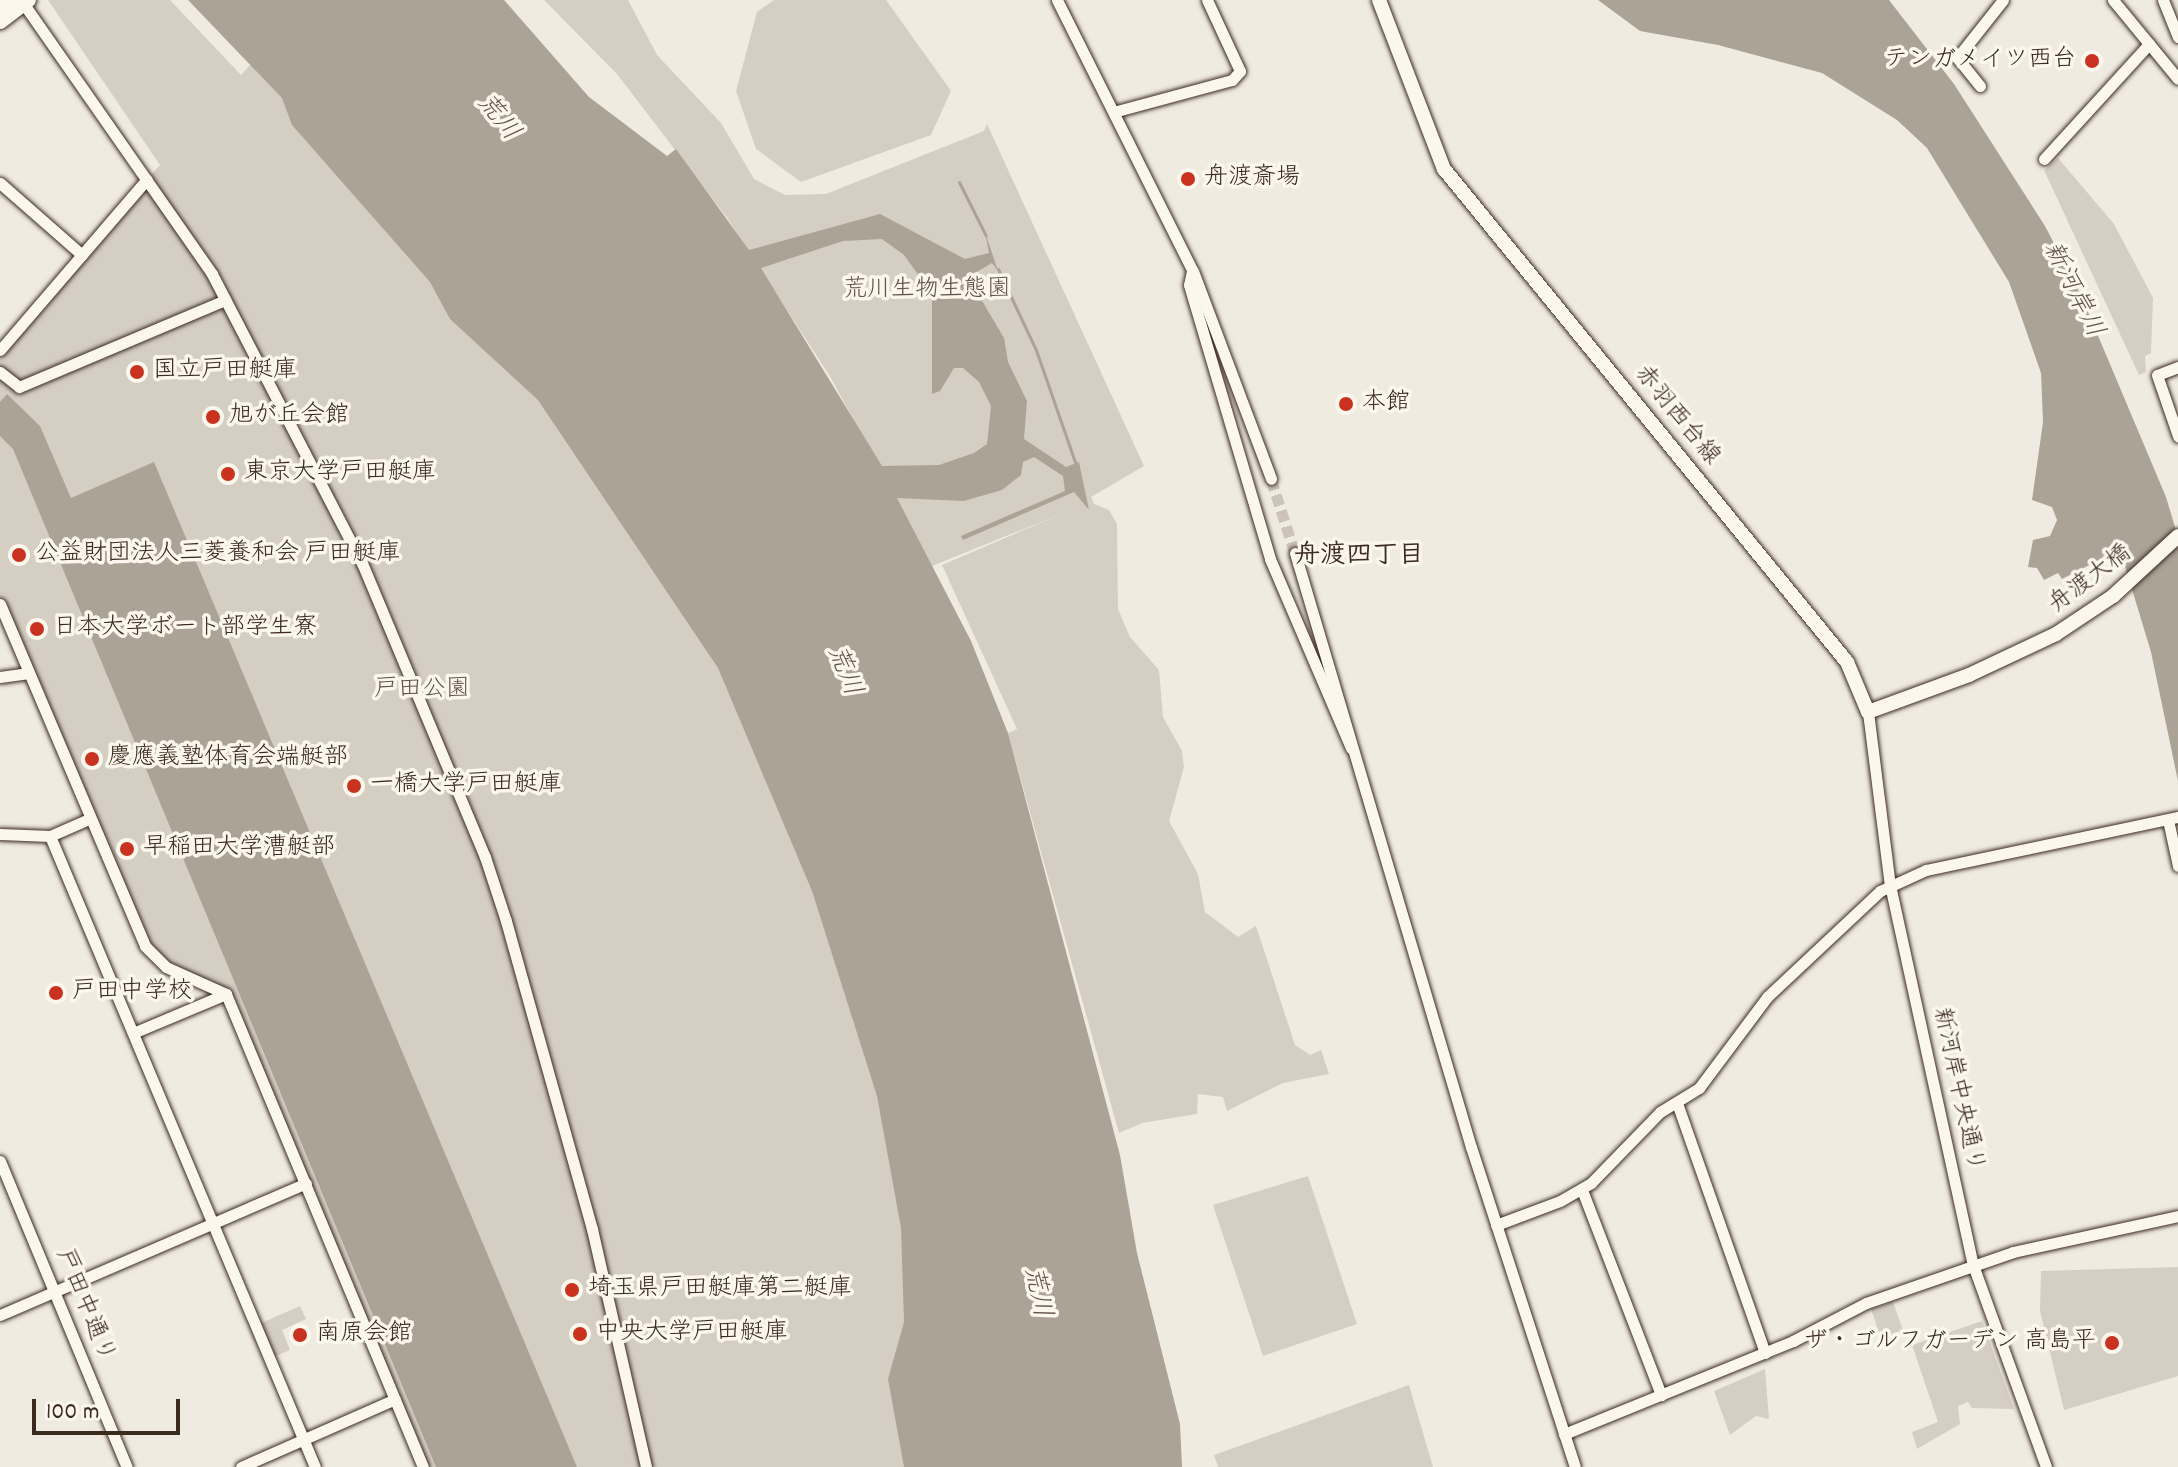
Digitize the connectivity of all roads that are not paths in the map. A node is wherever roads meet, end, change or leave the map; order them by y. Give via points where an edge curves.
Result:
1 (1057, 0) edge
2 (1207, 0) edge
3 (1379, 0) edge
4 (2003, 0) edge
5 (2113, 0) edge
6 (2163, 0) edge
7 (20, 1) edge
8 (0, 6) edge
9 (0, 21) edge
10 (2178, 37) edge
11 (2149, 44) junction
12 (2178, 79) edge
13 (1980, 86) dead end
14 (1117, 111) junction
15 (2044, 159) dead end
16 (147, 179) junction
17 (0, 183) edge
18 (82, 255) junction
19 (1193, 271) junction
20 (225, 300) junction
21 (0, 350) edge
22 (2178, 367) edge
23 (0, 372) edge
24 (2178, 436) edge
25 (1271, 479) tunnel mouth
26 (2178, 536) edge
27 (1295, 553) tunnel mouth
28 (0, 604) edge
29 (29, 673) junction
30 (0, 677) edge
31 (1868, 712) junction
32 (1355, 754) junction
33 (2172, 818) edge
34 (89, 819) junction
35 (0, 834) edge
36 (50, 836) junction
37 (2178, 866) edge
38 (1890, 885) junction
39 (226, 994) junction
40 (133, 1033) junction
41 (1677, 1103) junction
42 (0, 1161) edge
43 (306, 1183) junction
44 (1582, 1190) junction
45 (2178, 1216) edge
46 (212, 1224) junction
47 (1496, 1225) junction
48 (1973, 1265) junction
49 (54, 1291) junction
50 (0, 1315) edge
51 (1765, 1353) junction
52 (1661, 1395) junction
53 (395, 1399) junction
54 (1564, 1434) junction
55 (303, 1439) junction
56 (127, 1467) edge
57 (241, 1467) edge
58 (315, 1467) edge
59 (423, 1467) edge
60 (646, 1467) edge
61 (1575, 1467) edge
62 (2046, 1467) edge

1 - 14 street
2 - 14 street via 1240,71 1232,80
3 - 31 main road, 赤羽西台線 via 1444,169 1847,662
4 - 13 street via 1957,58
5 - 11 street
6 - 10 street
7 - 8 highway
7 - 9 highway
7 - 16 street
11 - 12 street
11 - 15 street
14 - 19 street
16 - 18 street
16 - 20 street
17 - 18 street
18 - 21 street
19 - 25 street
19 - 32 street via 1189,285 1270,559 1306,635 1343,739
20 - 23 street via 19,387
20 - 60 street via 362,563 485,857 592,1229
22 - 24 street via 2157,375
26 - 31 main road, 舟渡大橋 via 2113,596 2024,651
27 - 32 street
28 - 29 street
29 - 30 street
29 - 34 street
31 - 38 street, 新河岸中央通り
32 - 47 street
33 - 37 street
33 - 38 street via 1926,870
34 - 36 street
34 - 39 street via 145,946 166,967
35 - 36 street
36 - 40 street
38 - 41 street via 1767,997 1699,1088
38 - 48 street, 新河岸中央通り
39 - 40 street
39 - 43 street
40 - 46 street
41 - 44 street via 1652,1119
41 - 51 street
42 - 49 street, 戸田中通り
43 - 46 street
43 - 53 street
44 - 47 street
44 - 52 street
45 - 48 street
46 - 49 street
46 - 55 street
47 - 54 street
48 - 51 street via 1866,1303
48 - 62 street, 新河岸中央通り
49 - 50 street
49 - 56 street, 戸田中通り
51 - 52 street
52 - 54 street
53 - 55 street
53 - 59 street
54 - 61 street
55 - 57 street
55 - 58 street

